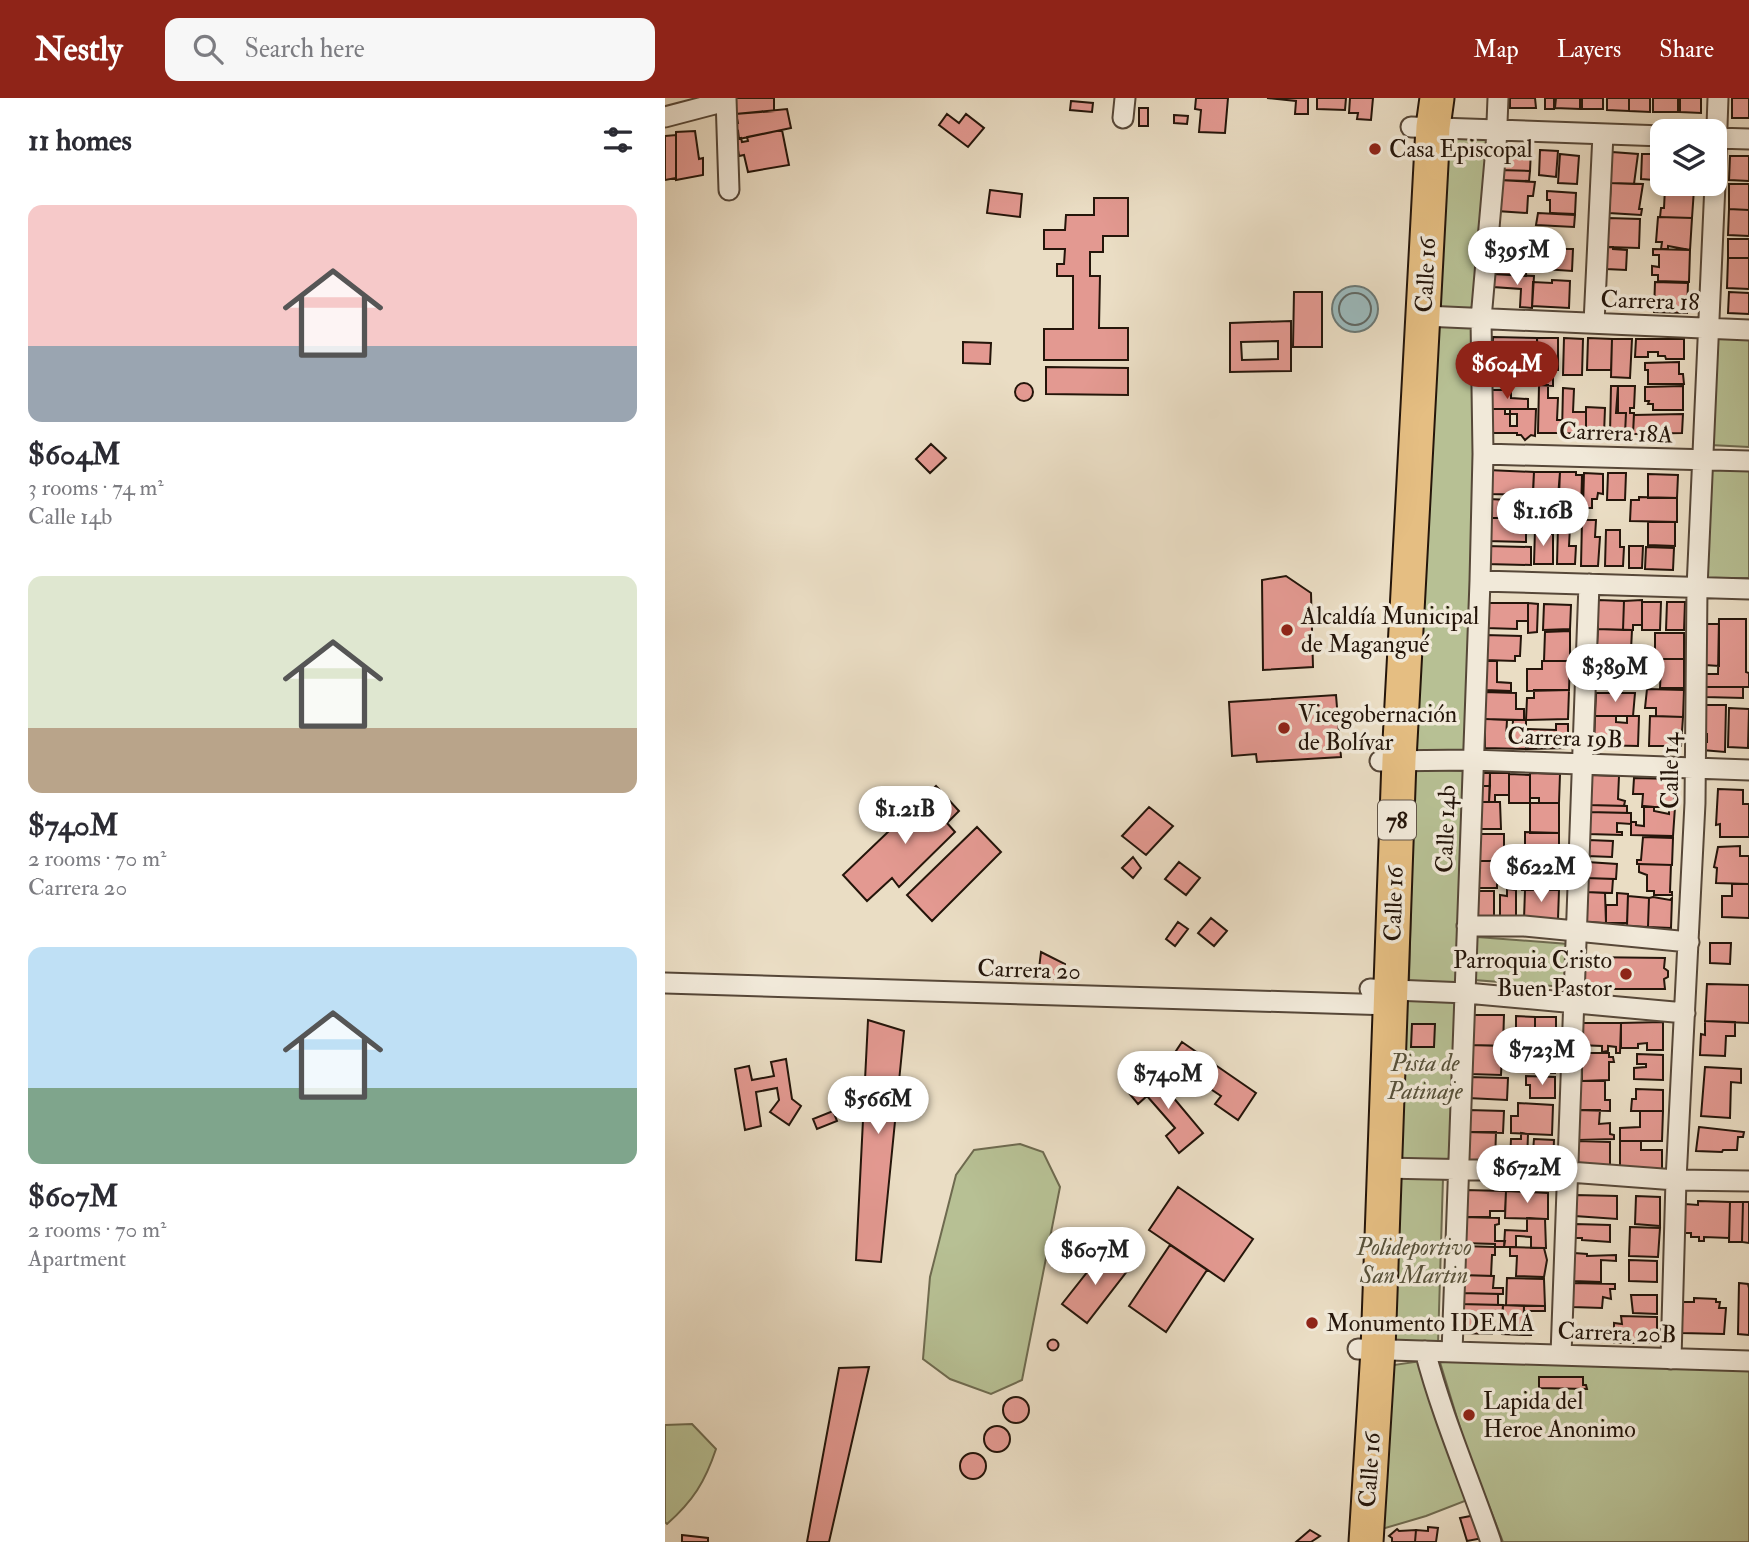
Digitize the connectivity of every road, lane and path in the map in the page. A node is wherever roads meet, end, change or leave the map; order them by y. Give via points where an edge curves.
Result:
1 (1125, 98) edge
2 (1498, 98) edge
3 (1718, 98) edge
4 (726, 99) edge
5 (1424, 112) edge
6 (665, 117) edge
7 (1123, 118) dead end
8 (1717, 119) edge
9 (1497, 130) junction
10 (1603, 134) junction
11 (1650, 136) edge
12 (1727, 138) edge
13 (1749, 139) edge
14 (729, 190) dead end
15 (1714, 196) edge
16 (1423, 316) junction
17 (1481, 318) junction
18 (1594, 324) junction
19 (1709, 328) junction
20 (1749, 330) edge
21 (1483, 454) junction
22 (1703, 460) junction
23 (1749, 461) edge
24 (1480, 581) junction
25 (1589, 584) junction
26 (1697, 588) junction
27 (1749, 589) edge
28 (1389, 760) junction
29 (1472, 760) junction
30 (1584, 763) junction
31 (1695, 767) junction
32 (1749, 770) edge
33 (1468, 926) junction
34 (1578, 931) junction
35 (1689, 942) junction
36 (665, 982) edge
37 (1466, 993) junction
38 (1381, 997) junction
39 (1573, 1002) junction
40 (1685, 1013) junction
41 (1384, 1168) junction
42 (1458, 1169) junction
43 (1569, 1172) junction
44 (1677, 1180) junction
45 (1749, 1181) edge
46 (1368, 1349) junction
47 (1425, 1351) junction
48 (1452, 1352) junction
49 (1561, 1355) junction
50 (1671, 1359) junction
51 (1749, 1362) edge
52 (1346, 1542) edge
53 (1366, 1542) edge
54 (1491, 1542) edge

1 - 7 street
2 - 9 street, Calle 14b
3 - 8 street, Calle 14
4 - 6 street
4 - 14 street
5 - 9 street
5 - 16 highway, Calle 16 / 78
5 - 28 highway, Calle 16 / 78
9 - 10 street
9 - 17 street, Calle 14b
10 - 11 street
10 - 18 street
12 - 13 street
15 - 19 street, Calle 14
16 - 17 street, Carrera 18
16 - 28 highway, Calle 16 / 78
17 - 18 street, Carrera 18
17 - 21 street, Calle 14b
18 - 19 street, Carrera 18
19 - 20 street, Carrera 18
19 - 22 street, Calle 14
21 - 22 street, Carrera 18A
21 - 24 street, Calle 14b
22 - 23 street, Carrera 18A
22 - 26 street, Calle 14
24 - 25 street
24 - 29 street, Calle 14b
25 - 26 street
25 - 30 street
26 - 27 street
26 - 31 street, Calle 14
28 - 29 street, Carrera 19B
28 - 38 highway, Calle 16 / 78
29 - 30 street, Carrera 19B
29 - 33 street, Calle 14b
30 - 31 street, Carrera 19B
30 - 34 street
31 - 32 street, Carrera 19B
31 - 35 street, Calle 14
33 - 34 street
33 - 37 street, Calle 14b
34 - 35 street
34 - 39 street
35 - 40 street, Calle 14
36 - 38 street, Carrera 20
37 - 38 street
37 - 39 street
37 - 42 street, Calle 14b
38 - 41 highway, Calle 16 / 78
38 - 46 highway, Calle 16 / 78
39 - 40 street
39 - 43 street
40 - 44 street, Calle 14
41 - 42 street
41 - 46 highway, Calle 16 / 78
42 - 43 street
42 - 48 street, Calle 14b
43 - 44 street
43 - 49 street
44 - 45 street
44 - 50 street, Calle 14
46 - 47 street, Carrera 20B
46 - 52 highway, Calle 16 / 78
46 - 53 highway, Calle 16 / 78
47 - 48 street, Carrera 20B
47 - 54 street
48 - 49 street, Carrera 20B
49 - 50 street, Carrera 20B
50 - 51 street, Carrera 20B

